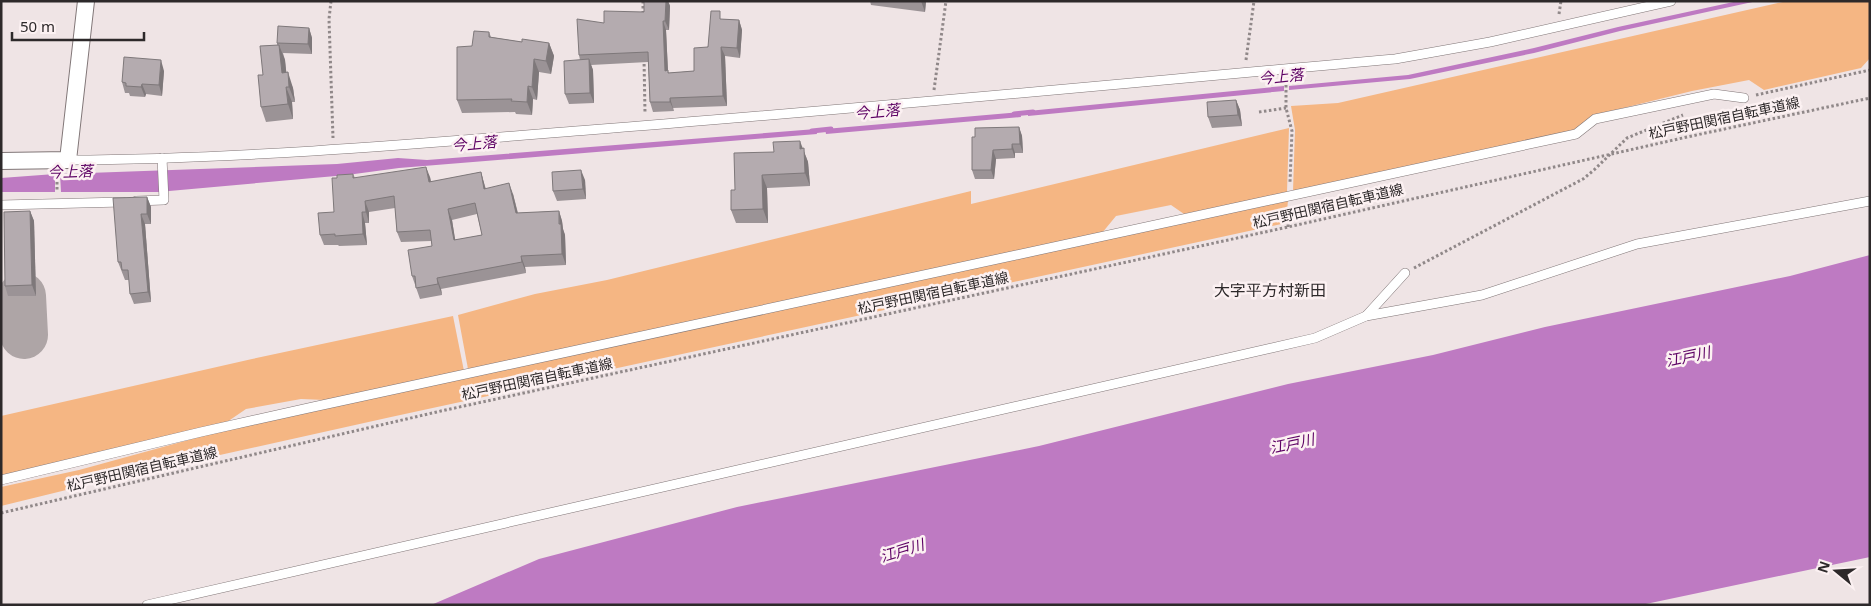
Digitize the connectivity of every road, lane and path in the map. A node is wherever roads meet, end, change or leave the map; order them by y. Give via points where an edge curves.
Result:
1 (86, 1) edge
2 (331, 1) edge
3 (643, 1) edge
4 (946, 1) edge
5 (1254, 1) edge
6 (1671, 1) edge
7 (644, 20) edge
8 (644, 59) edge
9 (1870, 70) edge
10 (1244, 73) junction
11 (1286, 78) dead end
12 (1744, 98) joint
13 (1870, 98) edge
14 (933, 100) junction
15 (1286, 108) junction
16 (1259, 112) dead end
17 (1686, 114) dead end
18 (646, 126) junction
19 (333, 149) junction
20 (1612, 154) junction
21 (62, 160) junction
22 (1, 161) edge
23 (162, 161) junction
24 (1289, 196) junction
25 (1870, 201) edge
26 (57, 204) junction
27 (1, 205) edge
28 (1288, 227) junction
29 (1405, 273) joint
30 (1366, 316) junction
31 (1, 480) edge
32 (1, 513) edge
33 (146, 605) edge

1 - 21 street
2 - 19 path
3 - 7 path
4 - 14 path
5 - 10 path
6 - 10 lane via 1426,55
8 - 18 path
9 - 12 path
10 - 14 lane
11 - 15 path
12 - 24 lane via 1714,94 1595,119 1576,134
13 - 20 path, 松戸野田関宿自転車道線
14 - 18 lane
15 - 16 path
15 - 24 path via 1292,131
17 - 20 path via 1627,138
18 - 19 lane
19 - 23 lane
20 - 28 path, 松戸野田関宿自転車道線
20 - 29 path via 1583,179
21 - 22 street
21 - 23 lane
21 - 26 path
23 - 26 lane via 164,200
24 - 28 path
24 - 31 lane via 219,428
25 - 30 lane via 1637,244 1482,295
26 - 27 lane
28 - 32 path, 松戸野田関宿自転車道線 via 441,411
29 - 30 lane
30 - 33 lane via 1315,338

